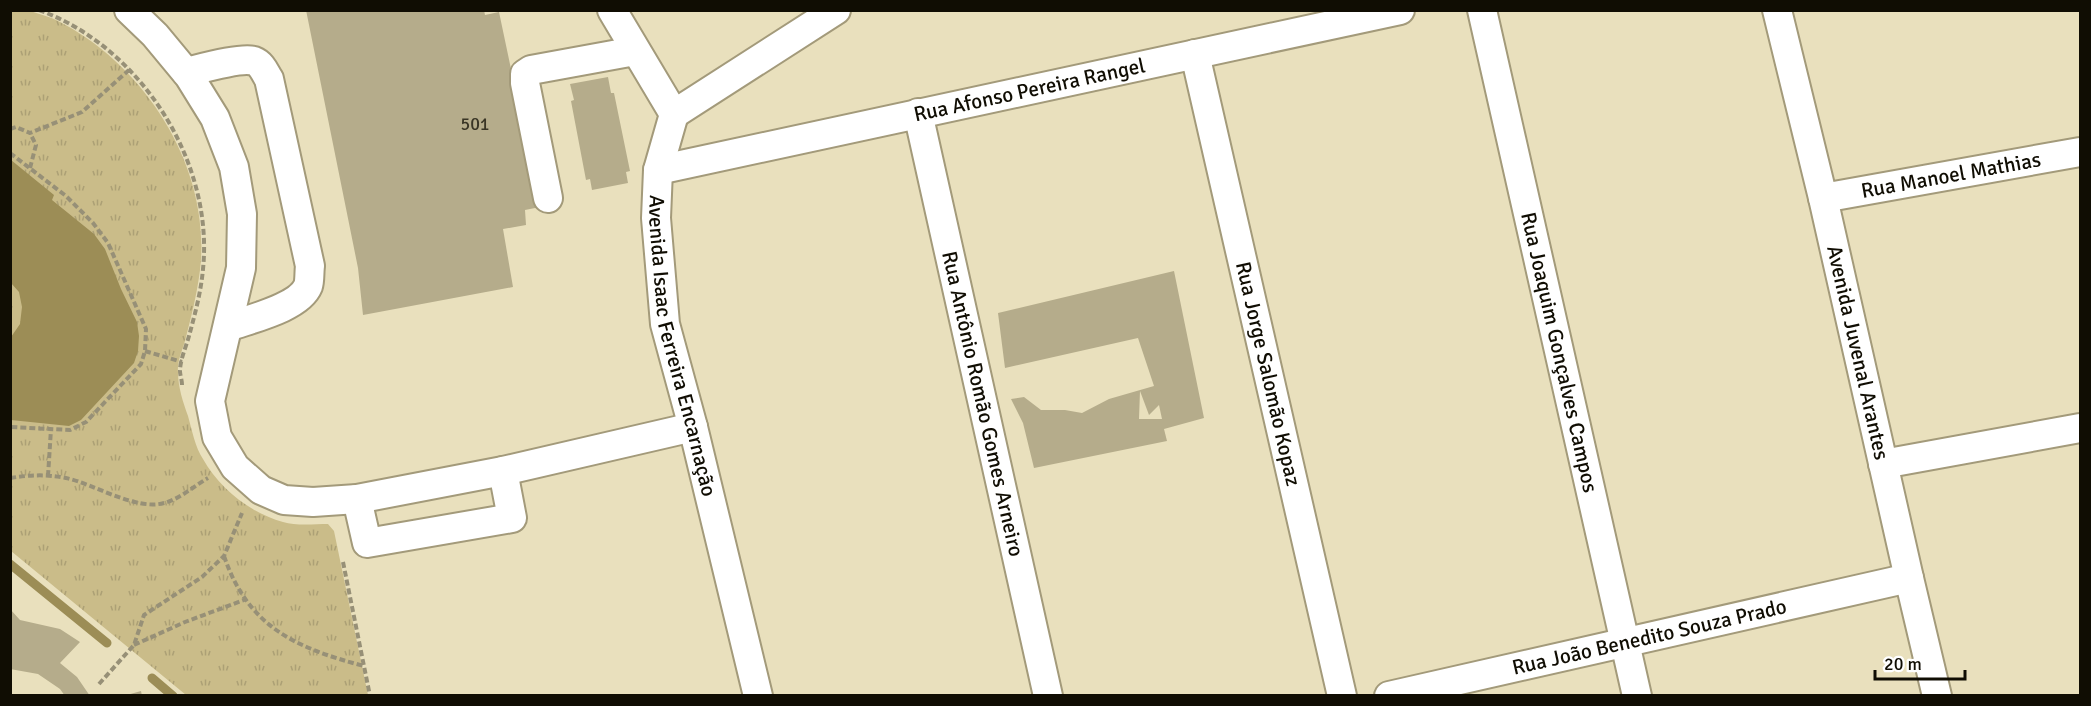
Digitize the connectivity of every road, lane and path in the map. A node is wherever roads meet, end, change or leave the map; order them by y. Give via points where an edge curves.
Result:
1 (129, 10) edge
2 (612, 10) edge
3 (836, 10) edge
4 (1400, 10) edge
5 (1482, 10) edge
6 (1777, 10) edge
7 (635, 51) junction
8 (1195, 54) junction
9 (129, 70) dead end
10 (186, 72) junction
11 (918, 113) junction
12 (674, 114) junction
13 (10, 129) edge
14 (30, 132) junction
15 (2080, 152) edge
16 (10, 153) edge
17 (30, 168) junction
18 (658, 170) junction
19 (549, 198) dead end
20 (1823, 198) junction
21 (228, 327) junction
22 (145, 351) junction
23 (182, 362) dead end
24 (10, 427) edge
25 (693, 427) junction
26 (2080, 428) edge
27 (51, 429) junction
28 (1883, 464) junction
29 (503, 471) junction
30 (216, 472) dead end
31 (48, 476) junction
32 (10, 478) edge
33 (357, 499) junction
34 (243, 512) dead end
35 (224, 556) junction
36 (1909, 578) junction
37 (244, 600) junction
38 (1624, 641) junction
39 (134, 645) junction
40 (364, 666) dead end
41 (99, 684) dead end
42 (758, 696) edge
43 (1048, 696) edge
44 (1342, 696) edge
45 (1389, 696) edge
46 (1637, 696) edge
47 (1937, 696) edge

1 - 10 street
2 - 7 street
3 - 12 street
4 - 8 street, Rua Afonso Pereira Rangel
5 - 38 street, Rua Joaquim Gonçalves Campos
6 - 20 street, Avenida Juvenal Arantes
7 - 12 street
7 - 19 street via 525,74
8 - 11 street, Rua Afonso Pereira Rangel
8 - 44 street, Rua Jorge Salomão Kopaz
9 - 14 path via 81,112
10 - 21 street via 214,118 234,167 240,205 241,268
10 - 21 street via 243,60 254,61 263,68 269,80 310,266 309,284 302,296
11 - 18 street, Rua Afonso Pereira Rangel
11 - 43 street, Rua Antônio Romão Gomes Arneiro
12 - 18 street, Avenida Isaac Ferreira Encarnação
13 - 14 path
14 - 17 path via 36,145
15 - 20 street, Rua Manoel Mathias
16 - 17 path
17 - 22 path via 66,196 108,243 146,329
18 - 25 street, Avenida Isaac Ferreira Encarnação via 656,218 666,324
20 - 28 street, Avenida Juvenal Arantes
21 - 33 street via 210,401 217,437 235,466 261,490 284,500
22 - 23 path
22 - 27 path via 141,364 86,422 70,430
24 - 27 path
25 - 29 street
25 - 42 street, Avenida Isaac Ferreira Encarnação
26 - 28 street
27 - 31 path
28 - 36 street, Avenida Juvenal Arantes
29 - 33 street
29 - 33 street via 512,518 367,543
30 - 31 path via 162,504 141,504
31 - 32 path
34 - 35 path
35 - 37 path
35 - 39 path via 201,577 144,615
36 - 38 street, Rua João Benedito Souza Prado
36 - 47 street, Avenida Juvenal Arantes
37 - 39 path
37 - 40 path via 287,637 322,655
38 - 45 street, Rua João Benedito Souza Prado
38 - 46 street, Rua Joaquim Gonçalves Campos
39 - 41 path

